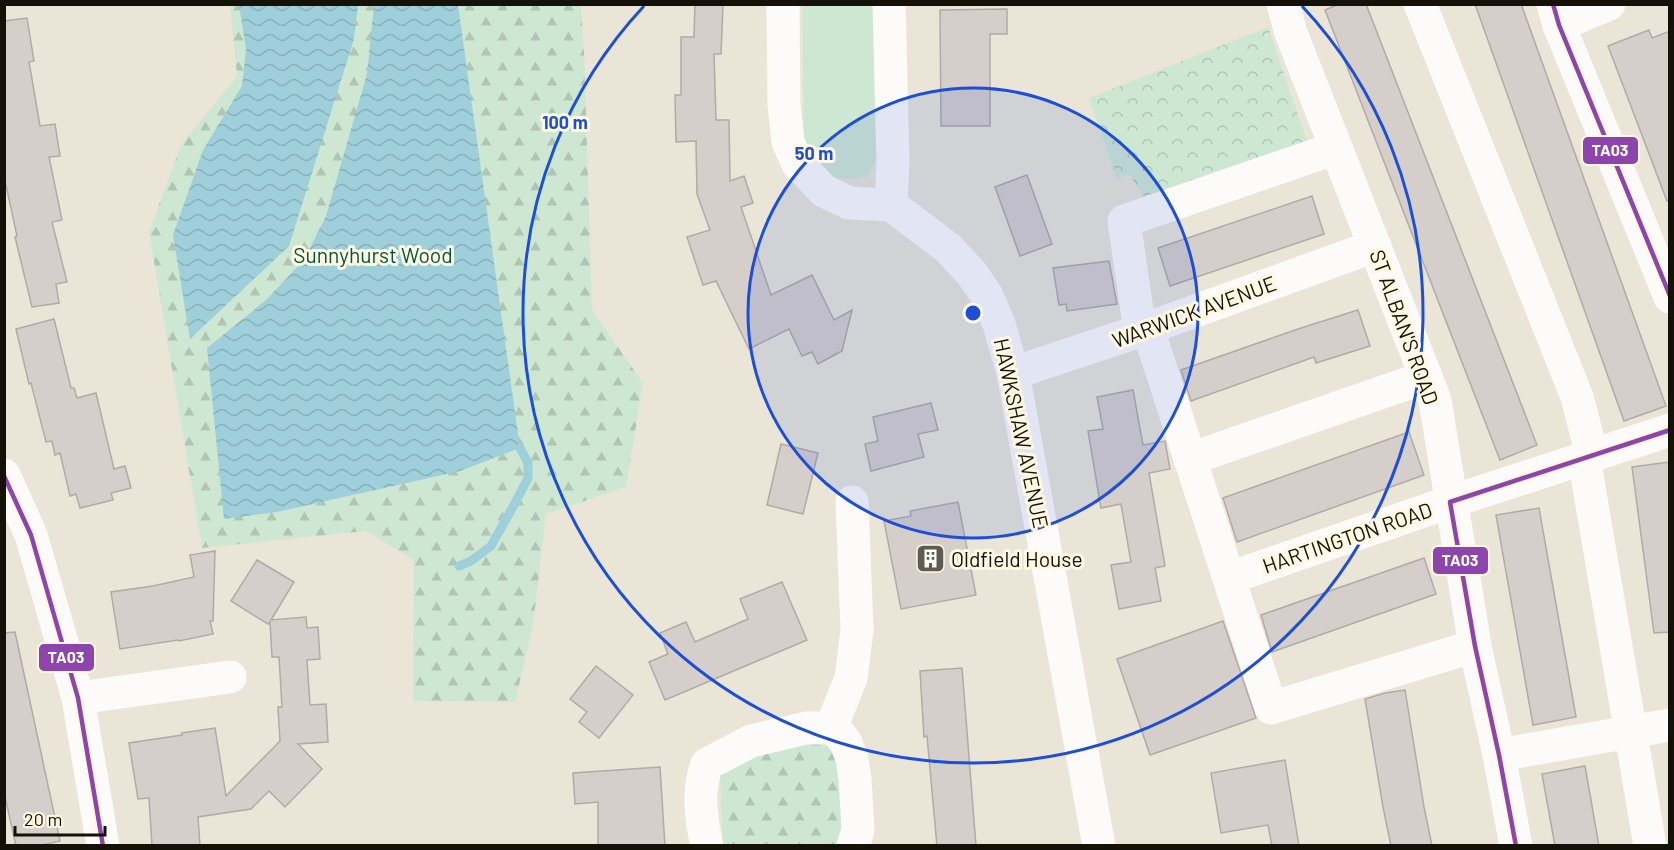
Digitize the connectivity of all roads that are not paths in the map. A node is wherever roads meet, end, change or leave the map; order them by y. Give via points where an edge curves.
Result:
1 (783, 4) edge
2 (889, 4) edge
3 (1420, 4) edge
4 (1609, 4) edge
5 (1556, 15) edge
6 (1287, 19) edge
7 (1336, 148) junction
8 (891, 205) junction
9 (1375, 246) junction
10 (1670, 297) edge
11 (1144, 330) junction
12 (1013, 373) junction
13 (1426, 377) junction
14 (1670, 430) edge
15 (1588, 456) junction
16 (1190, 459) junction
17 (4, 475) edge
18 (852, 502) dead end
19 (1450, 502) junction
20 (14, 518) edge
21 (1229, 578) junction
22 (1475, 646) junction
23 (230, 677) dead end
24 (78, 698) junction
25 (1670, 725) edge
26 (831, 728) junction
27 (1631, 733) junction
28 (1499, 755) junction
29 (103, 846) edge
30 (707, 846) edge
31 (853, 846) edge
32 (1099, 846) edge
33 (1516, 846) edge
34 (1650, 846) edge

1 - 8 street via 784,105 789,142 798,164 824,191 849,203
2 - 8 street
3 - 15 street via 1577,397
4 - 5 street
5 - 10 street
6 - 7 street, ST ALBAN'S ROAD
7 - 9 street, ST ALBAN'S ROAD
7 - 11 street via 1124,221
8 - 12 street, HAWKSHAW AVENUE via 948,248 973,275 999,324
9 - 11 street, WARWICK AVENUE
9 - 13 street, ST ALBAN'S ROAD
11 - 12 street, WARWICK AVENUE
11 - 16 street
12 - 32 street, HAWKSHAW AVENUE
13 - 16 street
13 - 19 street, ST ALBAN'S ROAD via 1435,400
14 - 15 street, HARTINGTON ROAD
15 - 19 street, HARTINGTON ROAD
15 - 27 street
16 - 21 street
17 - 20 street
18 - 26 street via 858,630 851,678
19 - 21 street, HARTINGTON ROAD
19 - 22 street, ST ALBAN'S ROAD
20 - 24 street via 34,546
21 - 22 street via 1271,708
22 - 28 street, ST ALBAN'S ROAD
23 - 24 street
24 - 29 street
25 - 27 street
26 - 30 street via 806,728 751,741 707,764 702,776 701,817
26 - 31 street via 846,743 854,769 858,830
27 - 28 street
27 - 34 street
28 - 33 street, ST ALBAN'S ROAD

